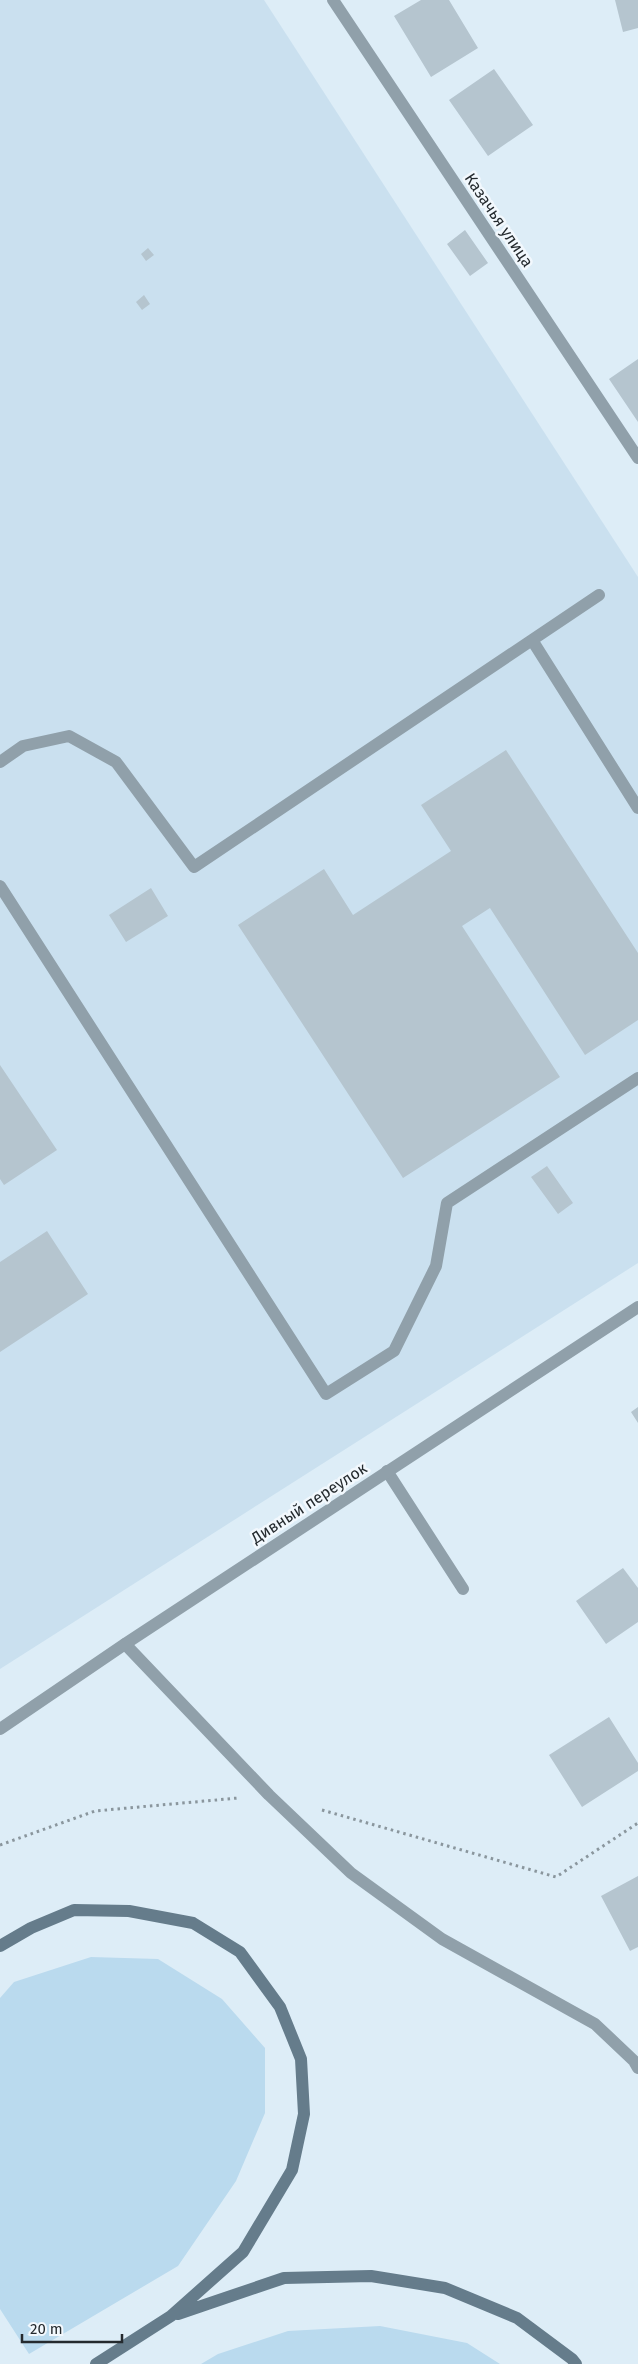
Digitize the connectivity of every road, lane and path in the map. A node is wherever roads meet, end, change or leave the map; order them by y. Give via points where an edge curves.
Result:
1 (333, 0) edge
2 (638, 458) edge
3 (599, 595) dead end
4 (532, 640) junction
5 (0, 762) edge
6 (638, 808) edge
7 (0, 886) edge
8 (638, 1078) edge
9 (638, 1307) edge
10 (387, 1471) junction
11 (463, 1589) dead end
12 (125, 1644) junction
13 (0, 1729) edge
14 (0, 1946) edge
15 (638, 2068) edge
16 (171, 2316) junction
17 (96, 2364) edge
18 (576, 2364) edge

1 - 2 street, Казачья улица
3 - 4 street
4 - 5 street via 194,867 116,762 69,736 23,746
4 - 6 street
7 - 8 street via 326,1394 394,1351 436,1266 448,1203
9 - 10 street, Дивный переулок
10 - 11 street
10 - 12 street, Дивный переулок
12 - 13 street, Дивный переулок
12 - 15 street via 269,1795 351,1872 442,1939 595,2024 634,2060
14 - 16 main road via 30,1928 74,1910 129,1911 193,1923 240,1952 280,2007 301,2059 304,2114 292,2170 244,2252
16 - 17 main road
16 - 18 main road via 284,2278 371,2276 445,2288 517,2318

